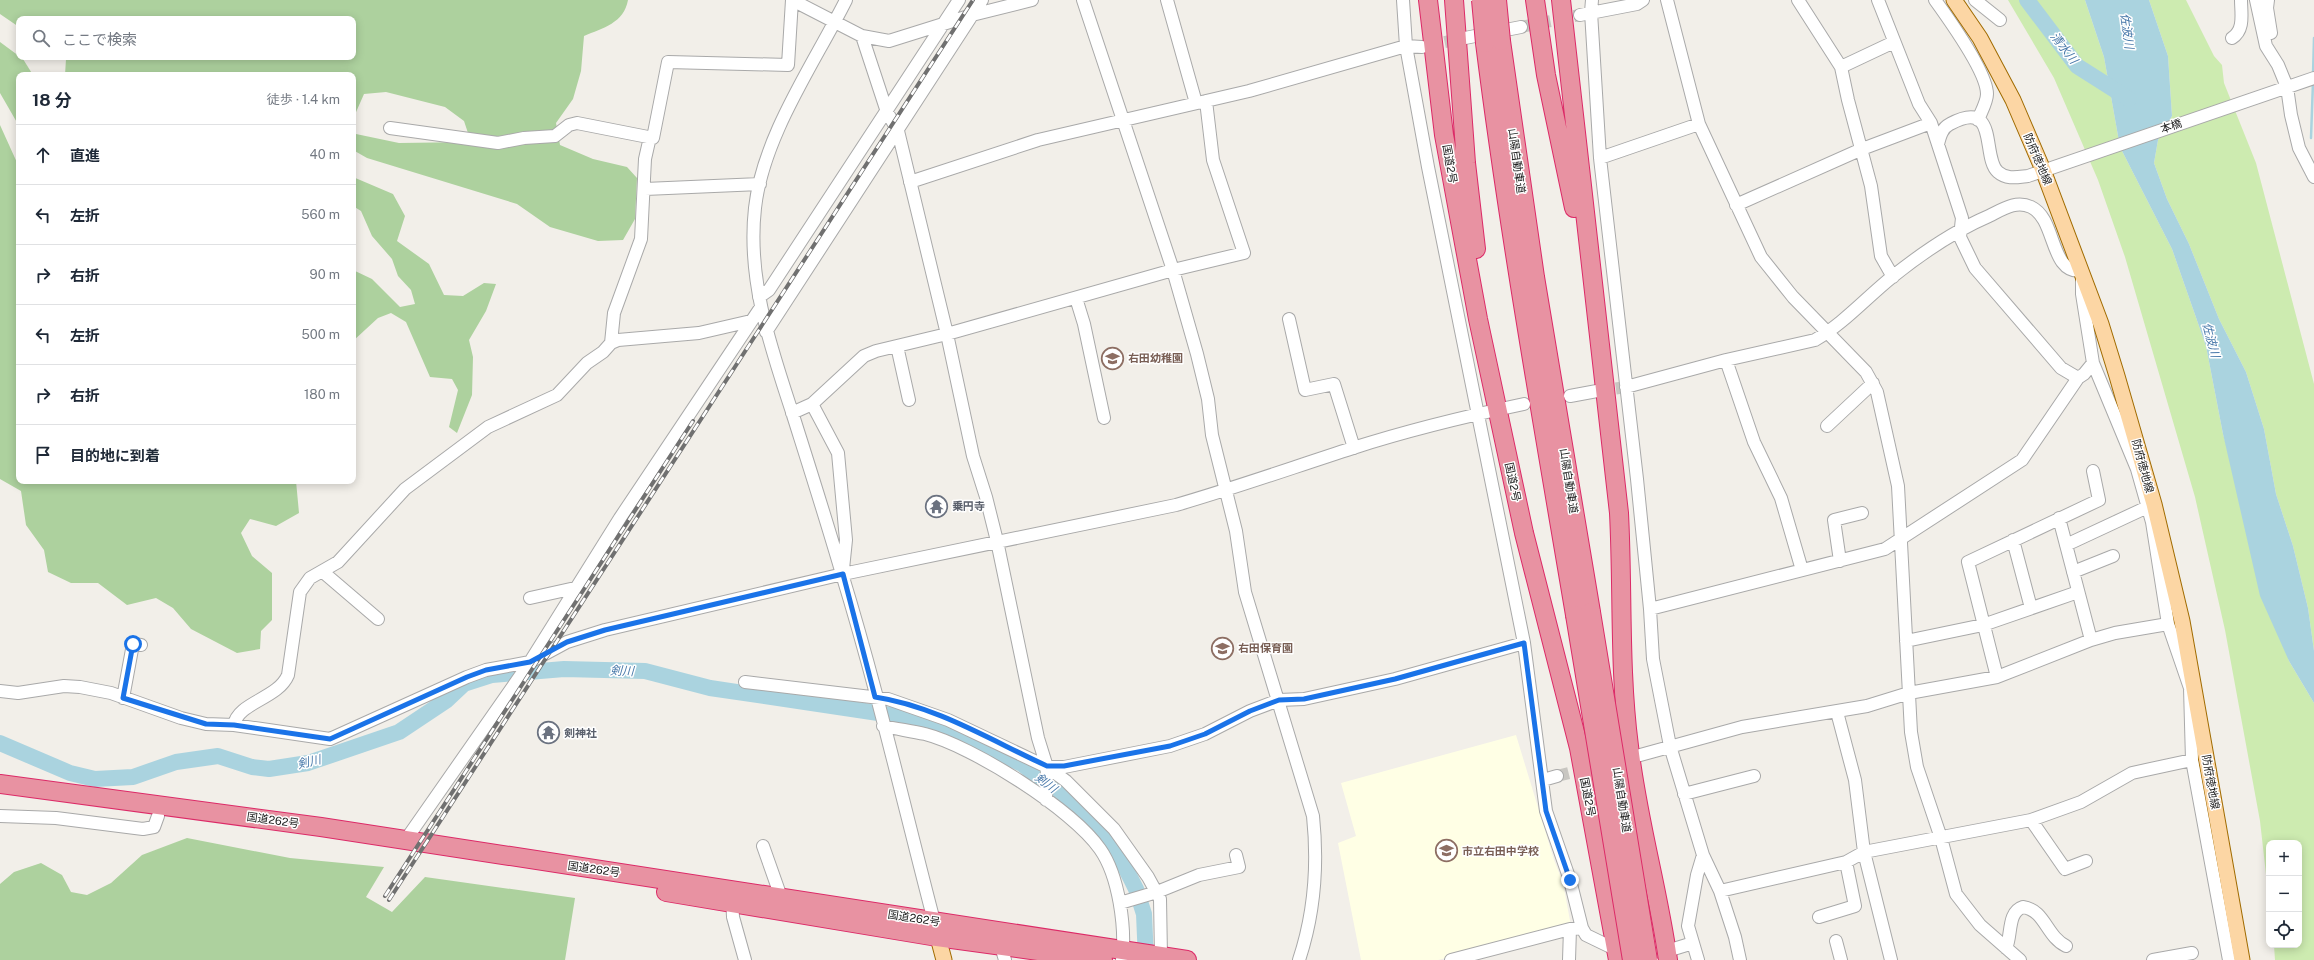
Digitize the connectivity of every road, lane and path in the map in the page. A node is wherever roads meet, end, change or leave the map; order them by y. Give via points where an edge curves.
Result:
1 (792, 0) edge
2 (846, 0) edge
3 (959, 0) edge
4 (982, 0) edge
5 (1032, 0) edge
6 (1083, 0) edge
7 (1167, 0) edge
8 (1403, 0) edge
9 (1428, 0) edge
10 (1454, 0) edge
11 (1481, 0) edge
12 (1497, 0) edge
13 (1535, 0) edge
14 (1561, 0) edge
15 (1592, 0) edge
16 (1643, 0) edge
17 (1667, 0) edge
18 (1798, 0) edge
19 (1878, 0) edge
20 (1935, 0) edge
21 (1954, 0) edge
22 (1975, 0) edge
23 (2241, 0) edge
24 (2256, 0) edge
25 (2268, 0) edge
26 (1586, 14) junction
27 (972, 15) junction
28 (2000, 20) dead end
29 (835, 22) junction
30 (944, 23) junction
31 (1521, 27) tunnel mouth
32 (862, 36) junction
33 (1465, 38) tunnel mouth
34 (2232, 38) dead end
35 (1493, 42) junction
36 (1894, 42) junction
37 (1406, 46) junction
38 (1422, 47) tunnel mouth
39 (2278, 65) junction
40 (1841, 67) junction
41 (2311, 79) edge
42 (2287, 87) junction
43 (1201, 102) junction
44 (887, 112) junction
45 (2291, 115) junction
46 (1124, 119) junction
47 (1978, 120) junction
48 (1931, 123) junction
49 (1700, 124) junction
50 (390, 128) dead end
51 (898, 131) junction
52 (2287, 134) dead end
53 (650, 137) junction
54 (1938, 144) junction
55 (1862, 149) junction
56 (1600, 158) junction
57 (2043, 170) junction
58 (2314, 177) edge
59 (910, 182) junction
60 (760, 184) junction
61 (645, 189) junction
62 (1736, 205) junction
63 (1962, 227) junction
64 (1173, 270) junction
65 (2082, 271) junction
66 (1893, 277) junction
67 (1076, 298) junction
68 (760, 302) junction
69 (1289, 319) dead end
70 (751, 321) junction
71 (1598, 327) junction
72 (766, 332) junction
73 (1828, 333) junction
74 (947, 334) junction
75 (611, 343) junction
76 (897, 346) junction
77 (1726, 360) junction
78 (2093, 363) junction
79 (2078, 378) junction
80 (1492, 382) junction
81 (1873, 383) junction
82 (1626, 387) junction
83 (1597, 391) tunnel mouth
84 (1570, 396) dead end
85 (908, 400) dead end
86 (812, 404) junction
87 (1524, 404) dead end
88 (1498, 410) junction
89 (792, 413) junction
90 (1478, 414) junction
91 (1104, 418) dead end
92 (1827, 426) dead end
93 (1354, 448) junction
94 (2093, 471) dead end
95 (1227, 490) junction
96 (2150, 506) junction
97 (1862, 513) dead end
98 (2059, 518) junction
99 (1902, 540) junction
100 (2013, 540) junction
101 (997, 541) junction
102 (2066, 545) junction
103 (2113, 556) dead end
104 (1840, 561) junction
105 (1802, 570) junction
106 (323, 572) junction
107 (2073, 572) junction
108 (843, 574) junction
109 (575, 588) junction
110 (2078, 592) junction
111 (530, 598) dead end
112 (2031, 608) junction
113 (1650, 609) junction
114 (1583, 614) junction
115 (378, 619) dead end
116 (2168, 624) junction
117 (1983, 625) junction
118 (2092, 640) junction
119 (1906, 641) junction
120 (1524, 643) junction
121 (141, 644) dead end
122 (530, 662) junction
123 (1996, 676) junction
124 (745, 682) dead end
125 (2192, 687) junction
126 (0, 691) edge
127 (1909, 693) junction
128 (123, 698) junction
129 (876, 700) junction
130 (1279, 700) junction
131 (1837, 712) junction
132 (883, 724) junction
133 (234, 725) junction
134 (1670, 746) junction
135 (1633, 757) dead end
136 (2192, 760) junction
137 (1047, 771) junction
138 (1557, 776) tunnel mouth
139 (1754, 776) dead end
140 (1543, 780) junction
141 (0, 784) edge
142 (1684, 794) junction
143 (0, 796) edge
144 (1045, 797) junction
145 (0, 816) edge
146 (158, 816) junction
147 (2031, 820) junction
148 (1941, 838) junction
149 (405, 841) junction
150 (763, 846) dead end
151 (1864, 852) junction
152 (1236, 855) dead end
153 (1703, 855) junction
154 (2086, 861) dead end
155 (1846, 862) junction
156 (1720, 891) junction
157 (1157, 892) junction
158 (732, 896) junction
159 (781, 897) junction
160 (1120, 903) junction
161 (1819, 917) dead end
162 (1582, 928) junction
163 (936, 929) junction
164 (1570, 929) junction
165 (1836, 941) dead end
166 (1693, 943) junction
167 (2066, 946) dead end
168 (2006, 948) junction
169 (1003, 953) edge
170 (2192, 953) dead end
171 (1125, 954) edge
172 (1618, 955) edge
173 (1159, 956) junction
174 (1663, 957) edge
175 (745, 960) edge
176 (944, 960) edge
177 (1106, 960) edge
178 (1187, 960) edge
179 (1299, 960) edge
180 (1451, 960) edge
181 (1569, 960) edge
182 (1632, 960) edge
183 (1648, 960) edge
184 (1698, 960) edge
185 (1740, 960) edge
186 (1841, 960) edge
187 (1891, 960) edge
188 (2020, 960) edge
189 (2153, 960) edge
190 (2229, 960) edge
191 (2242, 960) edge

1 - 29 street
1 - 53 street via 788,65 668,62 653,138
2 - 29 street
3 - 30 street
4 - 27 street
5 - 27 street
6 - 46 street
7 - 43 street
8 - 37 street
9 - 80 highway, 国道2号 via 1444,135
10 - 80 highway via 1466,163 1477,258 1493,356
11 - 35 highway, 山陽自動車道, bridge
12 - 35 highway, 山陽自動車道, bridge
13 - 71 highway via 1546,75
14 - 71 highway
15 - 26 street
16 - 26 street via 1637,4
17 - 49 street
18 - 40 street
19 - 36 street
20 - 47 street via 1978,68 1986,87 1987,96
21 - 57 main road, 防府徳地線 via 1980,38 2013,100
22 - 28 street
23 - 34 street via 2241,28
24 - 39 street via 2266,46
25 - 39 street via 2269,27
26 - 56 street
27 - 30 street
27 - 51 street
29 - 32 street
29 - 60 street via 777,134 766,159
30 - 32 street via 889,41
30 - 44 street
31 - 33 street
32 - 44 street
35 - 114 highway, 山陽自動車道 via 1498,146 1517,272
36 - 40 street
36 - 48 street via 1919,104
37 - 38 street
37 - 43 street via 1257,89
37 - 90 street
39 - 42 street
40 - 55 street
41 - 42 street, 本橋
42 - 45 street
42 - 57 street, 本橋
43 - 46 street
43 - 64 street via 1214,160 1244,253
44 - 51 street
44 - 68 street
45 - 52 street
45 - 58 street via 2299,148
46 - 59 street via 1038,140
46 - 64 street
47 - 54 street via 1969,117 1950,124 1944,128
47 - 57 street, 本橋 via 1985,125 1998,172 2007,177 2017,178
48 - 54 street
48 - 55 street
49 - 56 street
49 - 62 street
50 - 53 street via 498,143 524,138 550,138 569,125 577,123
51 - 59 street
51 - 72 street
53 - 61 street
54 - 63 street via 1962,218
55 - 62 street
55 - 66 street via 1871,186 1881,256
56 - 82 street
57 - 65 main road, 防府徳地線
59 - 74 street
60 - 61 street
60 - 68 street via 752,239
61 - 75 street via 641,239 614,313
62 - 73 street via 1761,257 1793,297
63 - 65 street via 2014,204 2030,207 2038,211 2043,218 2063,264 2073,272
63 - 66 street
63 - 79 street via 1960,237 1976,268 2061,368
64 - 67 street
64 - 95 street via 1197,354 1208,399 1212,435
65 - 78 street via 2082,294
65 - 96 main road, 防府徳地線 via 2117,376
66 - 73 street
67 - 74 street
67 - 91 street
68 - 70 street
68 - 72 street
69 - 93 street via 1305,390 1334,384
70 - 75 street via 699,333 618,340
70 - 109 street
71 - 174 highway via 1619,513 1622,687 1629,748 1654,884
72 - 89 street
73 - 77 street via 1815,340
73 - 81 street via 1866,372
74 - 76 street
74 - 101 street via 972,456
75 - 106 street via 556,394 488,427 405,489 338,562
76 - 85 street
76 - 86 street via 864,356
77 - 82 street
77 - 105 street via 1754,442 1781,498
78 - 79 street
78 - 96 street
79 - 99 street via 2022,460
80 - 88 highway, 国道2号
81 - 92 street
81 - 99 street via 1894,464
82 - 113 street
83 - 84 street
86 - 89 street
86 - 108 street via 838,453 846,540
87 - 88 street
88 - 90 street
88 - 172 highway, 国道2号 via 1526,541 1579,748
89 - 108 street
90 - 93 street
90 - 120 street
93 - 95 street
94 - 98 street via 2099,500
95 - 101 street via 1176,505
95 - 130 street via 1245,592
96 - 102 street
96 - 116 street
96 - 125 main road, 防府徳地線 via 2182,621
97 - 104 street via 1834,520
98 - 100 street
98 - 102 street
99 - 104 street via 1885,549
99 - 119 street
100 - 112 street
100 - 117 street via 1968,562
101 - 108 street
101 - 137 street
102 - 107 street
103 - 107 street
104 - 105 street
105 - 113 street
106 - 115 street
106 - 133 street via 310,578 300,592 285,683 242,712
107 - 110 street
108 - 122 street via 605,630 567,642
108 - 129 street
109 - 111 street
109 - 122 street
110 - 112 street
110 - 118 street
112 - 117 street
113 - 134 street via 1653,659
114 - 182 highway, 山陽自動車道, bridge
114 - 183 highway, 山陽自動車道, bridge
116 - 118 street via 2115,633
116 - 125 street
117 - 119 street
117 - 123 street
118 - 123 street
119 - 127 street
120 - 130 street via 1395,679 1304,699
120 - 140 street
121 - 128 street via 133,644
122 - 133 street via 486,670 467,677 330,739
122 - 149 street
123 - 127 street
124 - 129 street
125 - 136 street
125 - 191 main road, 防府徳地線
126 - 128 street via 18,693 64,686 111,693
127 - 131 street
127 - 148 street via 1911,732 1917,767
128 - 133 street via 206,724
129 - 132 street
129 - 137 street via 915,707 948,720
130 - 137 street via 1250,711 1205,734 1170,746
130 - 179 street via 1314,816 1316,840 1310,922
131 - 134 street via 1742,727
131 - 151 street via 1855,780
132 - 144 street via 925,734 967,751
132 - 163 street
134 - 135 street
134 - 142 street
136 - 147 street via 2132,773 2080,802
136 - 190 street
137 - 144 street
137 - 157 street via 1066,781 1114,829
138 - 140 street
139 - 142 street
140 - 162 street via 1546,811 1570,880
141 - 149 highway, 国道262号
142 - 153 street
143 - 146 highway, 国道262号
144 - 160 street via 1083,830 1100,849 1113,875
145 - 146 street via 56,818 143,829 154,827
146 - 158 highway, 国道262号
147 - 148 street
147 - 154 street via 2065,869
148 - 151 street
148 - 168 street via 1956,894 1980,925
149 - 158 highway, 国道262号
150 - 159 street
151 - 155 street
151 - 187 street
152 - 157 street via 1239,867 1199,875
153 - 156 street
153 - 166 street via 1688,926
155 - 156 street
155 - 161 street via 1855,906
156 - 185 street
157 - 160 street
157 - 173 street via 1162,920
158 - 159 highway, 国道262号
158 - 163 highway, 国道262号
158 - 175 street via 733,917
159 - 163 highway, 国道262号
160 - 171 street
162 - 164 street
162 - 172 street via 1586,935
163 - 169 highway, 国道262号
163 - 171 highway, 国道262号
163 - 176 main road
164 - 180 street
164 - 181 street
165 - 186 street
166 - 174 street
166 - 184 street
167 - 168 street via 2052,936 2041,916 2030,908 2023,907 2014,913
168 - 188 street
169 - 177 highway, 国道262号
170 - 189 street
171 - 173 highway, 国道262号
173 - 178 highway, 国道262号

